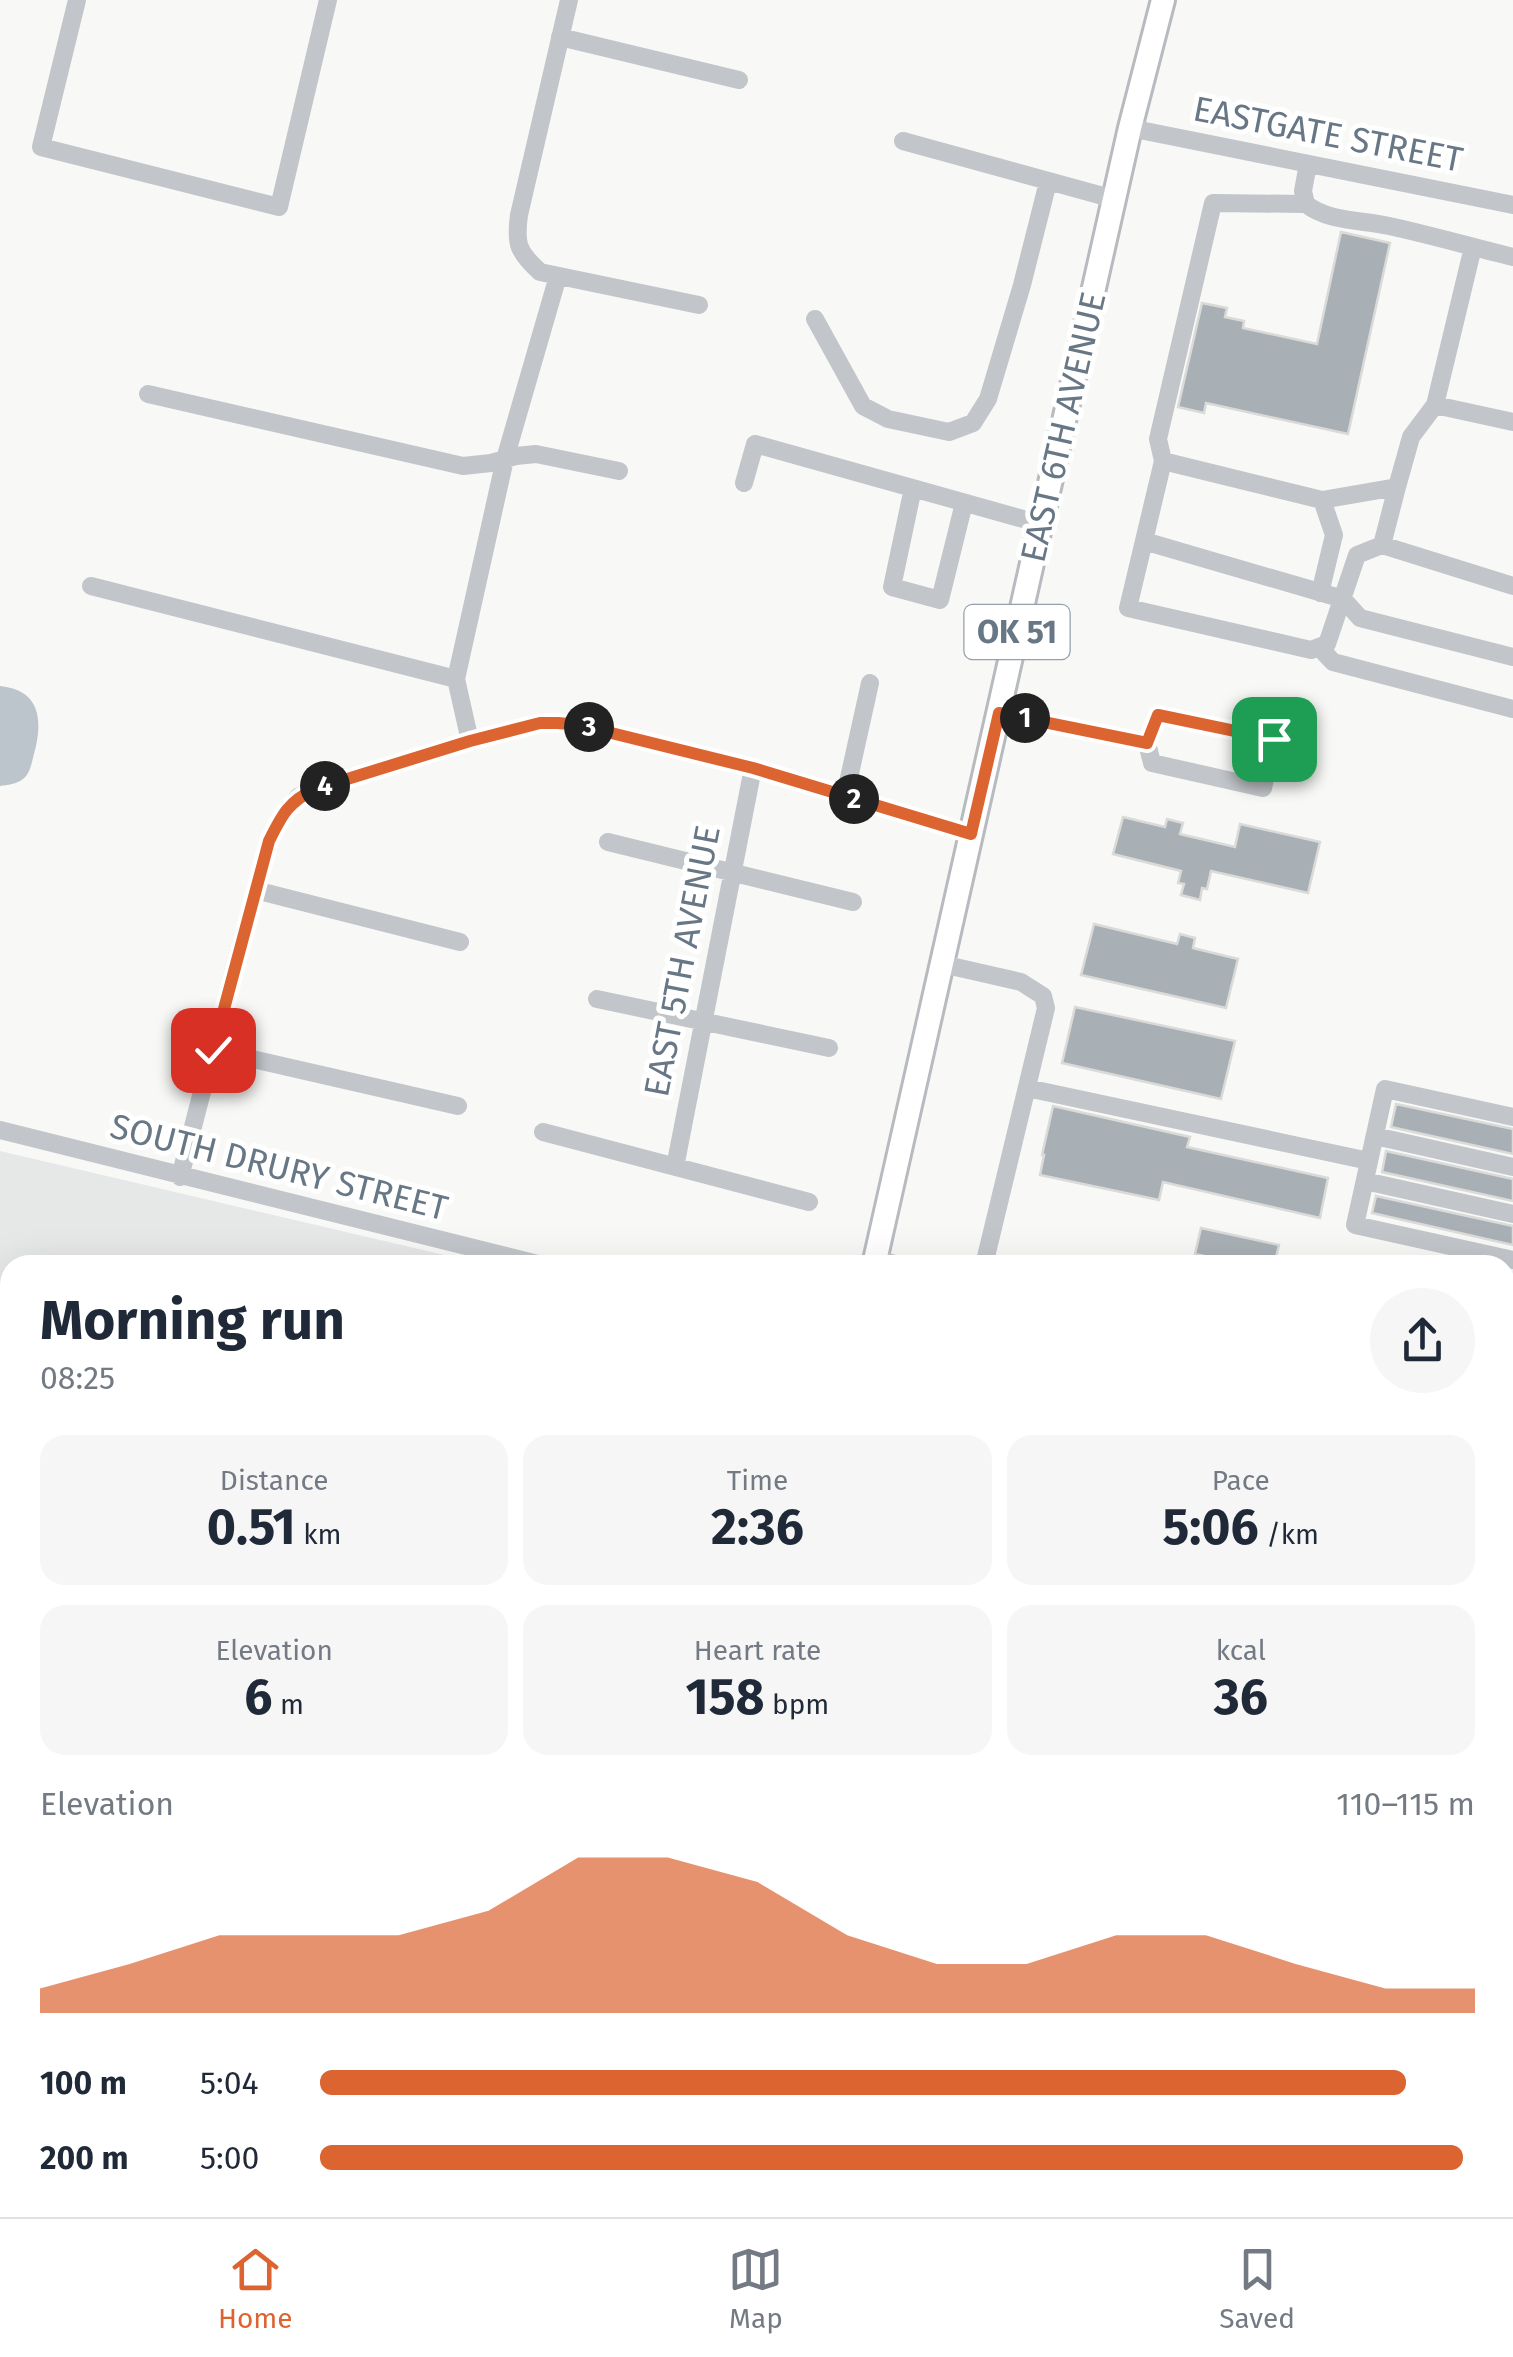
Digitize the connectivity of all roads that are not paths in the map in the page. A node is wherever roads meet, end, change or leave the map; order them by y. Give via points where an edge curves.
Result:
1 (78, 0) edge
2 (328, 0) edge
3 (568, 0) edge
4 (1163, 0) edge
5 (560, 37) junction
6 (739, 80) dead end
7 (1130, 128) junction
8 (903, 141) dead end
9 (1308, 164) junction
10 (1048, 182) junction
11 (1114, 199) junction
12 (1306, 204) junction
13 (1513, 205) edge
14 (1473, 247) junction
15 (1513, 256) edge
16 (558, 276) junction
17 (699, 305) dead end
18 (814, 319) dead end
19 (148, 394) dead end
20 (1435, 405) junction
21 (1513, 422) edge
22 (505, 459) junction
23 (1162, 461) junction
24 (619, 471) dead end
25 (744, 483) dead end
26 (1397, 487) junction
27 (913, 488) junction
28 (1322, 500) junction
29 (964, 502) junction
30 (1040, 524) junction
31 (1144, 541) junction
32 (1382, 545) junction
33 (90, 586) dead end
34 (1513, 586) edge
35 (1320, 593) junction
36 (1343, 600) junction
37 (1319, 647) junction
38 (1513, 657) edge
39 (456, 679) junction
40 (870, 683) dead end
41 (1513, 709) edge
42 (999, 713) junction
43 (470, 741) junction
44 (1147, 743) junction
45 (753, 768) junction
46 (845, 796) junction
47 (971, 834) junction
48 (608, 842) dead end
49 (732, 872) junction
50 (255, 890) junction
51 (853, 902) dead end
52 (460, 942) dead end
53 (942, 964) junction
54 (597, 999) dead end
55 (703, 1021) junction
56 (828, 1048) dead end
57 (213, 1050) junction
58 (1027, 1088) junction
59 (458, 1106) dead end
60 (1513, 1118) edge
61 (0, 1130) edge
62 (543, 1132) dead end
63 (1375, 1136) junction
64 (1370, 1161) junction
65 (674, 1167) junction
66 (1513, 1167) edge
67 (180, 1177) junction
68 (1365, 1181) junction
69 (809, 1202) dead end
70 (1513, 1214) edge
71 (501, 1255) edge
72 (876, 1255) edge
73 (986, 1255) edge
74 (1490, 1255) edge

1 - 2 street via 41,147 279,207
3 - 5 street
4 - 7 main road, EAST 6TH AVENUE / OK 51
5 - 6 street
5 - 16 street via 516,238 523,257 540,272
7 - 9 street, EASTGATE STREET
7 - 11 main road, EAST 6TH AVENUE / OK 51
8 - 10 street
9 - 12 street
9 - 13 street, EASTGATE STREET
10 - 11 street
10 - 18 street via 988,399 973,424 949,432 888,419 863,406
11 - 30 main road, EAST 6TH AVENUE / OK 51
12 - 14 street via 1344,219
12 - 23 street via 1213,204 1158,439
14 - 15 street
14 - 20 street
16 - 17 street
16 - 22 street
19 - 22 street via 463,466
20 - 21 street
20 - 26 street via 1411,437
22 - 24 street via 536,454
22 - 39 street
23 - 28 street
23 - 31 street
25 - 27 street via 755,444
26 - 28 street
26 - 32 street
27 - 29 street
27 - 29 street via 892,586 940,600
28 - 35 street via 1334,535
29 - 30 street
30 - 42 main road, EAST 6TH AVENUE / OK 51
31 - 35 street
31 - 37 street via 1128,608
32 - 34 street
32 - 36 street via 1357,555
33 - 39 street
35 - 36 street
36 - 37 street via 1327,644
36 - 38 street via 1360,618
37 - 41 street via 1334,662
39 - 43 street
40 - 46 street
42 - 44 street
42 - 47 main road, EAST 6TH AVENUE / OK 51
43 - 45 street via 540,723 579,725
43 - 50 street via 298,797 269,841
44 - 44 street via 1152,762 1263,788 1274,739 1158,715
45 - 46 street
45 - 49 street, EAST 5TH AVENUE
46 - 47 street
47 - 53 main road, EAST 6TH AVENUE / OK 51
48 - 49 street
49 - 51 street
49 - 55 street, EAST 5TH AVENUE
50 - 52 street
50 - 57 street
53 - 58 street via 1020,982 1043,996 1046,1008
53 - 72 main road, EAST 6TH AVENUE / OK 51
54 - 55 street
55 - 56 street
55 - 65 street, EAST 5TH AVENUE
57 - 59 street
57 - 67 street
58 - 64 street
58 - 73 street
60 - 63 street via 1385,1090
61 - 67 street, SOUTH DRURY STREET
62 - 65 street
63 - 64 street
63 - 66 street
64 - 68 street
65 - 69 street
67 - 71 street, SOUTH DRURY STREET
68 - 70 street
68 - 74 street via 1355,1225

